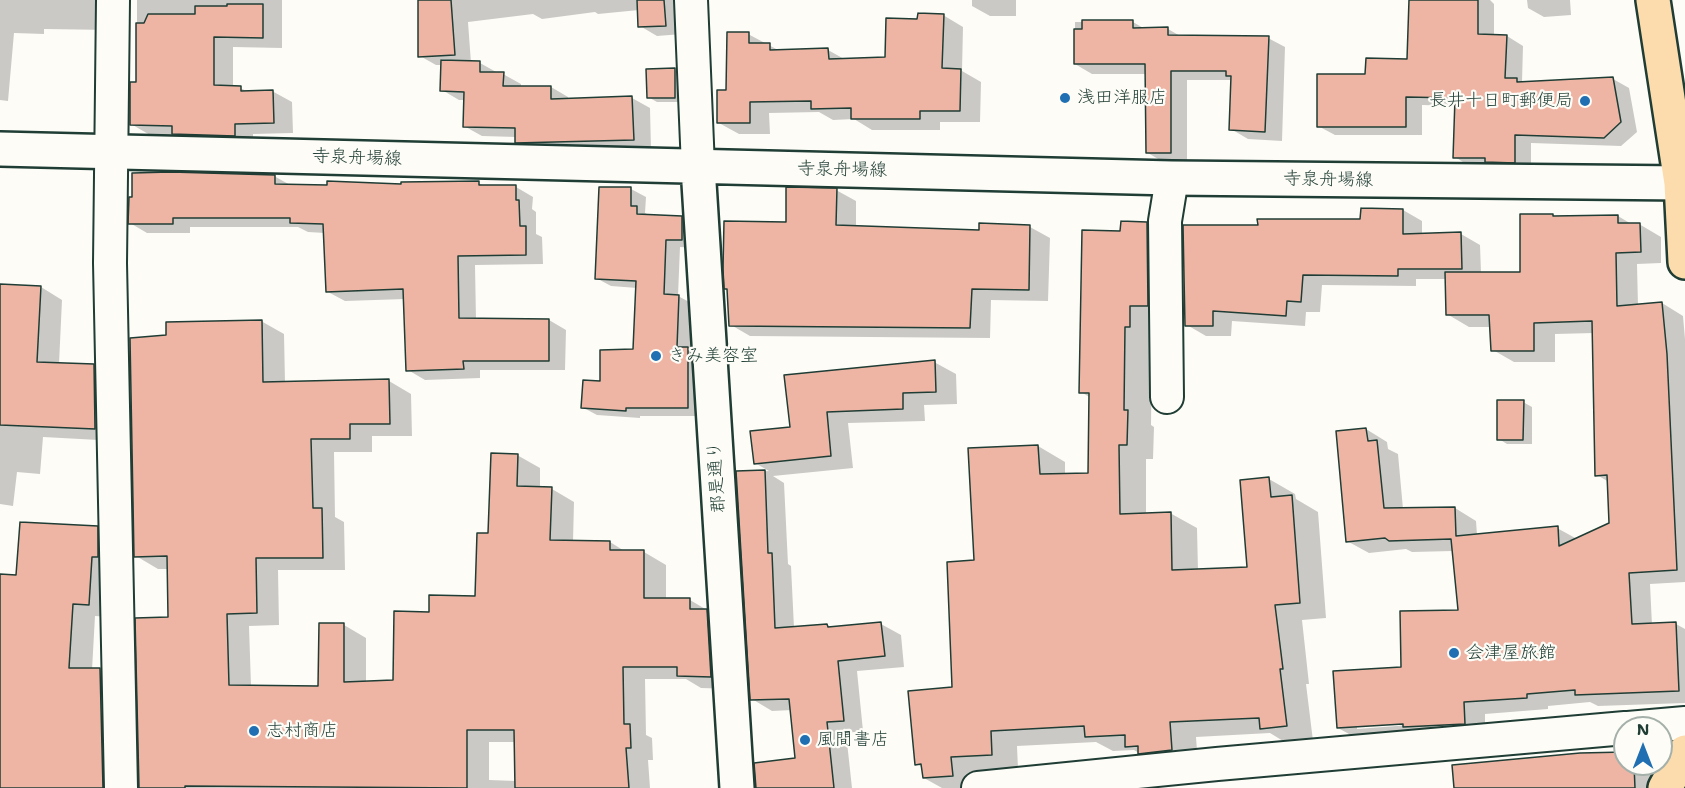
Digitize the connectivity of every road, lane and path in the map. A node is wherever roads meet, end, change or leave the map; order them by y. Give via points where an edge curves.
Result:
1 (113, 0) edge
2 (691, 0) edge
3 (1653, 0) edge
4 (0, 149) edge
5 (112, 152) junction
6 (698, 167) junction
7 (1172, 178) junction
8 (1683, 183) edge
9 (1685, 262) edge
10 (1167, 397) dead end
11 (1613, 729) edge
12 (1685, 752) edge
13 (121, 788) edge
14 (737, 788) edge
15 (978, 788) edge
16 (1665, 788) edge

1 - 5 street
2 - 6 street
3 - 8 main road
4 - 5 main road, 寺泉舟場線
5 - 6 main road, 寺泉舟場線
5 - 13 street via 110,263
6 - 7 main road, 寺泉舟場線
6 - 14 main road, 郡是通り
7 - 8 main road, 寺泉舟場線
7 - 10 street via 1165,221
8 - 9 main road
11 - 15 street
12 - 16 main road

